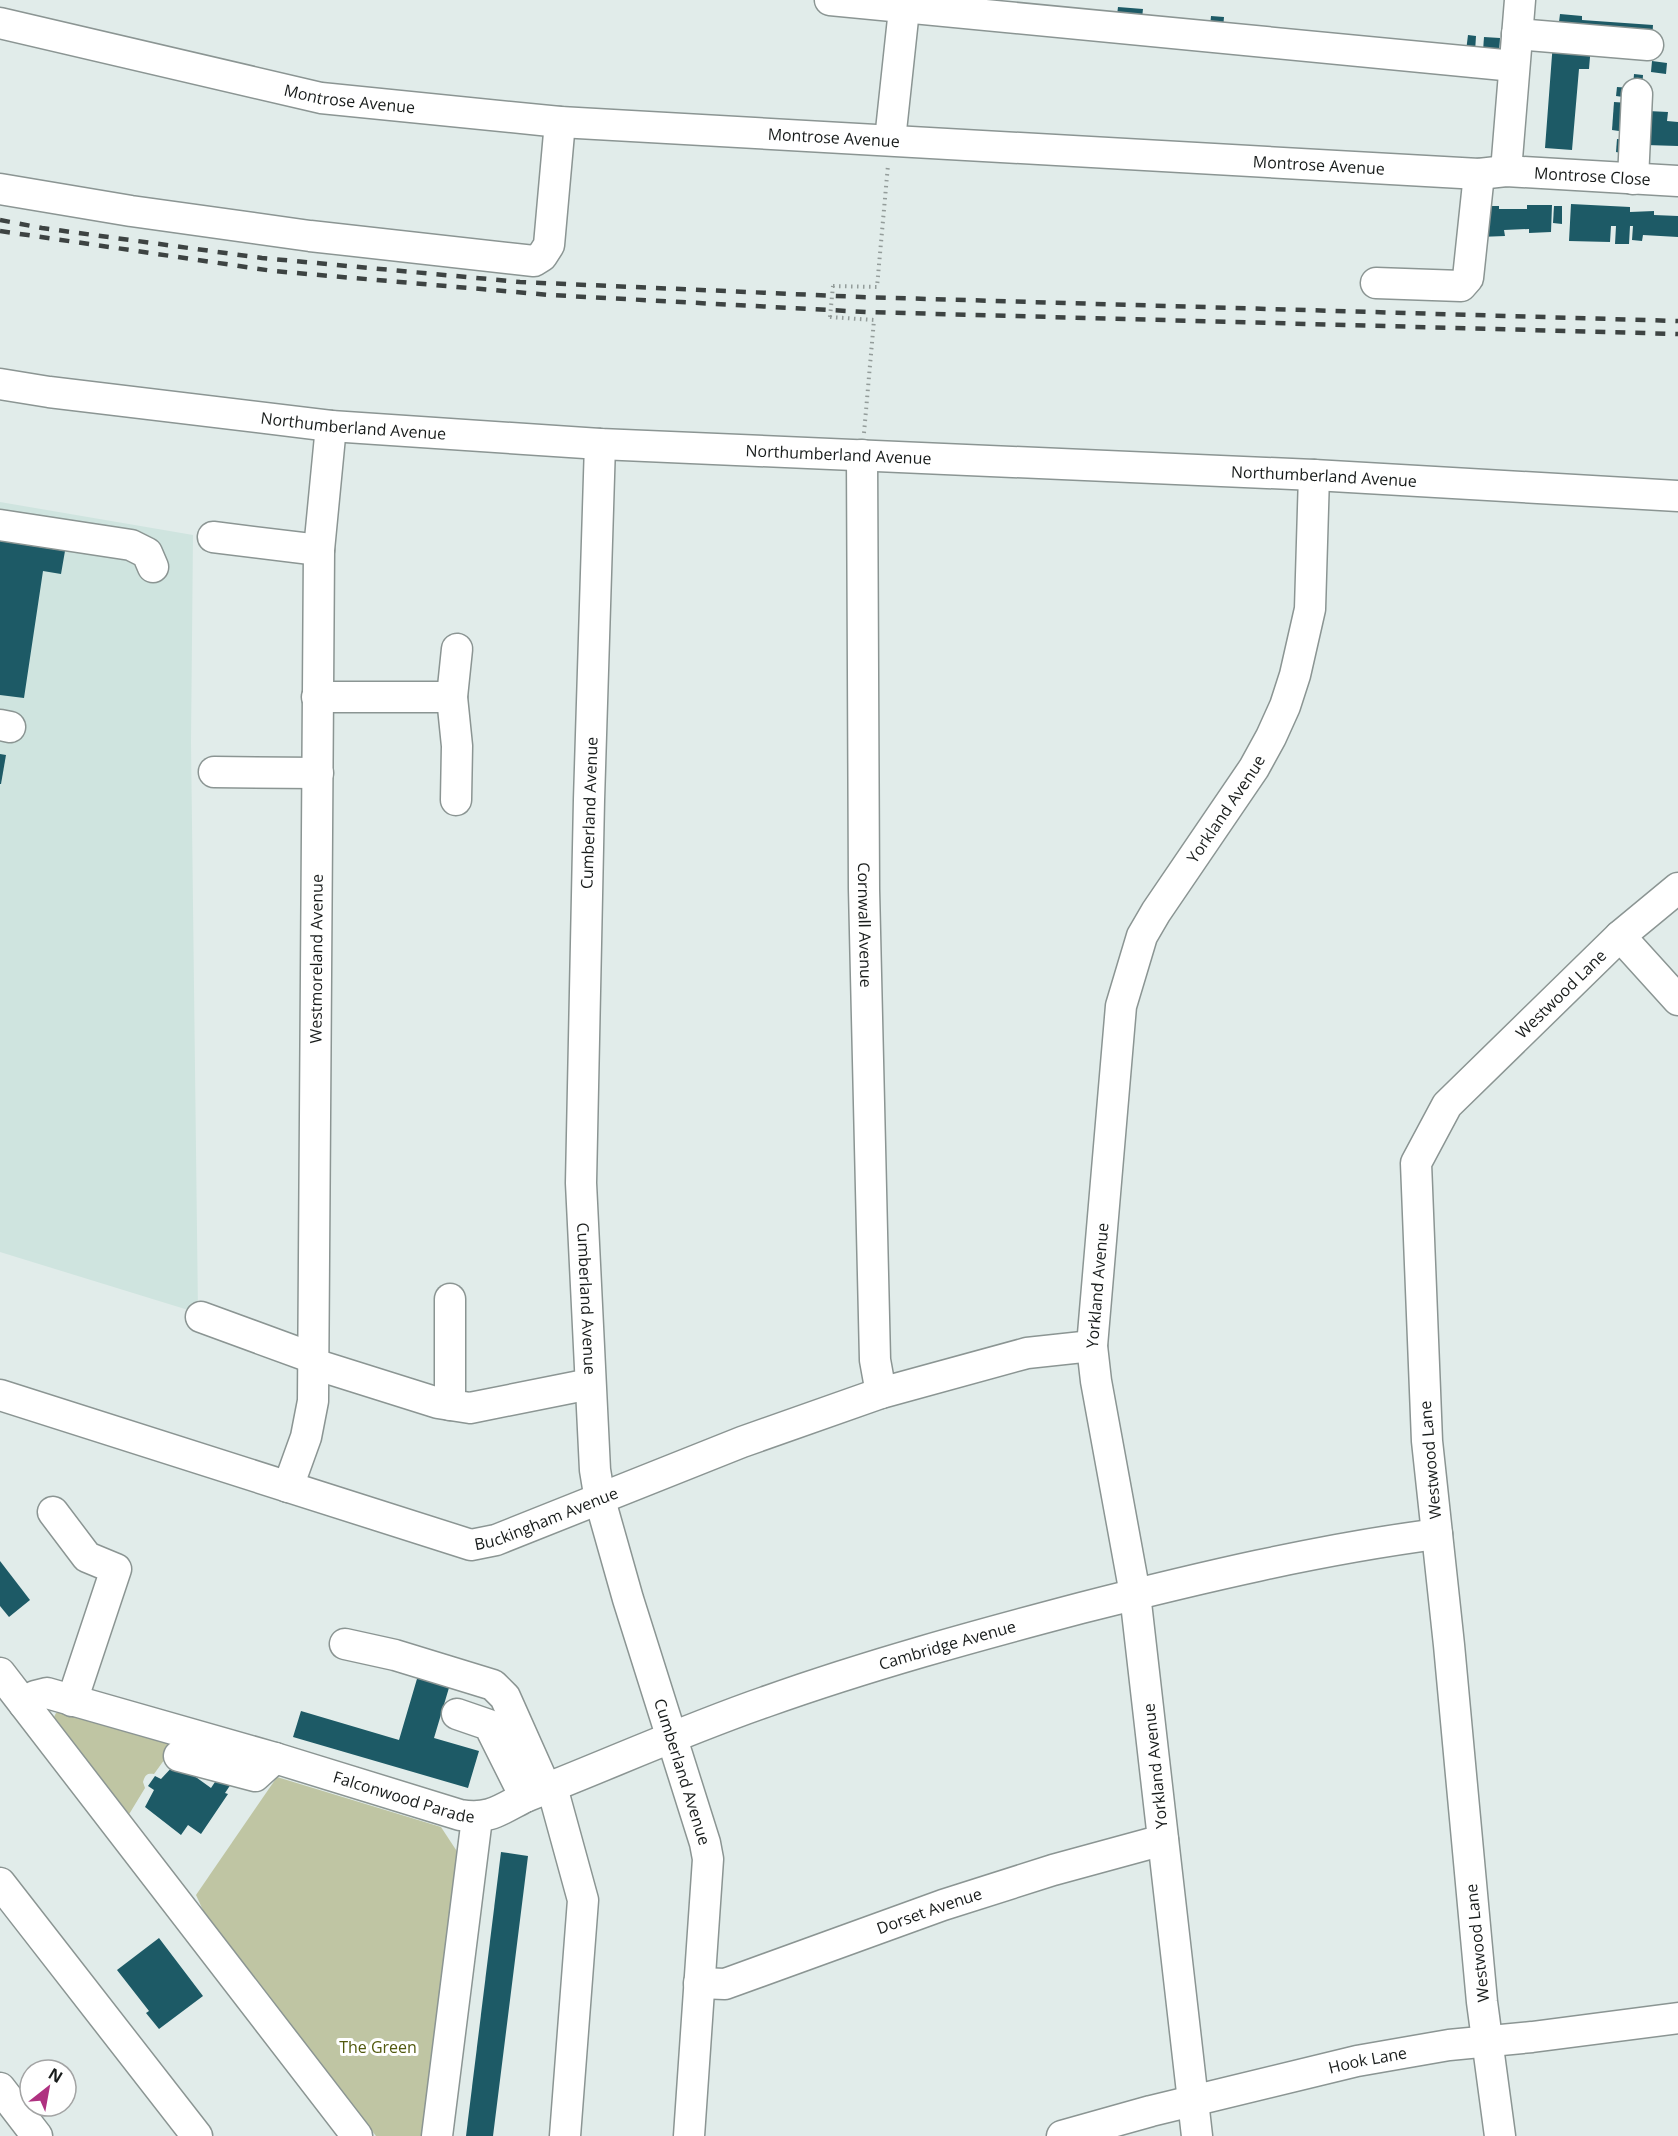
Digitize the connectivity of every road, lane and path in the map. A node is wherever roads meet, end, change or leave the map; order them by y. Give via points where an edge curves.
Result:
1 (830, 0) edge
2 (1520, 0) edge
3 (904, 4) edge
4 (0, 23) edge
5 (1517, 34) junction
6 (1648, 45) dead end
7 (1514, 66) junction
8 (1637, 94) dead end
9 (560, 122) junction
10 (890, 140) junction
11 (1493, 173) junction
12 (1633, 179) junction
13 (1678, 181) edge
14 (0, 189) edge
15 (1376, 283) dead end
16 (0, 384) edge
17 (331, 426) junction
18 (600, 444) junction
19 (862, 455) junction
20 (1314, 475) junction
21 (1678, 496) edge
22 (0, 525) edge
23 (213, 537) dead end
24 (319, 550) junction
25 (153, 567) dead end
26 (457, 648) dead end
27 (317, 697) junction
28 (452, 697) junction
29 (214, 772) dead end
30 (318, 773) junction
31 (456, 800) dead end
32 (1678, 888) edge
33 (1620, 936) junction
34 (1678, 1000) edge
35 (450, 1299) dead end
36 (201, 1317) dead end
37 (1092, 1346) junction
38 (313, 1361) junction
39 (590, 1384) junction
40 (881, 1393) junction
41 (0, 1395) edge
42 (450, 1405) junction
43 (288, 1487) junction
44 (600, 1500) junction
45 (53, 1512) dead end
46 (1437, 1533) junction
47 (1135, 1594) junction
48 (345, 1644) dead end
49 (0, 1673) edge
50 (72, 1701) junction
51 (24, 1704) junction
52 (457, 1714) dead end
53 (672, 1738) junction
54 (178, 1756) dead end
55 (275, 1758) junction
56 (541, 1791) junction
57 (477, 1818) junction
58 (1163, 1840) junction
59 (0, 1883) edge
60 (699, 1983) junction
61 (1678, 2018) edge
62 (1488, 2042) junction
63 (0, 2088) edge
64 (1193, 2101) junction
65 (37, 2136) edge
66 (197, 2136) edge
67 (357, 2136) edge
68 (437, 2136) edge
69 (565, 2136) edge
70 (689, 2136) edge
71 (1062, 2136) edge
72 (1197, 2136) edge
73 (1500, 2136) edge

1 - 3 street
2 - 5 street
3 - 7 street via 1185,36
3 - 10 street
4 - 9 street, Montrose Avenue via 321,98
5 - 6 street
5 - 7 street
7 - 11 street
8 - 12 street
9 - 10 street, Montrose Avenue
9 - 14 street via 549,245 534,261 310,236
10 - 11 street, Montrose Avenue
10 - 19 path, bridge via 877,287 833,286 830,317 874,320
11 - 12 street, Montrose Close
11 - 15 street via 1468,278 1461,286
12 - 13 street, Montrose Close
16 - 17 street, Northumberland Avenue
17 - 18 street, Northumberland Avenue
17 - 24 street, Westmoreland Avenue
18 - 19 street, Northumberland Avenue
18 - 39 street, Cumberland Avenue via 581,1183
19 - 20 street, Northumberland Avenue
19 - 40 street, Cornwall Avenue via 864,889 875,1360
20 - 21 street, Northumberland Avenue
20 - 37 street, Yorkland Avenue via 1310,609 1285,706 1254,768 1142,936 1121,1006
22 - 25 street via 131,545 147,553
23 - 24 street
24 - 27 street, Westmoreland Avenue
26 - 28 street
27 - 28 street
27 - 30 street, Westmoreland Avenue
28 - 31 street via 457,746
29 - 30 street
30 - 38 street, Westmoreland Avenue
32 - 33 street, Westwood Lane
33 - 34 street
33 - 46 street, Westwood Lane via 1447,1106 1416,1163 1425,1396
35 - 42 street
36 - 38 street
37 - 40 street, Buckingham Avenue via 1027,1353
37 - 47 street, Yorkland Avenue
38 - 42 street
38 - 43 street, Westmoreland Avenue via 311,1417
39 - 42 street via 470,1408
39 - 44 street, Cumberland Avenue
40 - 44 street, Buckingham Avenue via 742,1442
41 - 43 street, Buckingham Avenue
43 - 44 street, Buckingham Avenue via 471,1545 496,1540
44 - 53 street, Cumberland Avenue
45 - 50 street via 87,1557 116,1569
46 - 47 street, Cambridge Avenue via 1287,1558
46 - 62 street, Westwood Lane
47 - 53 street, Cambridge Avenue via 964,1638 836,1677
47 - 58 street, Yorkland Avenue
48 - 56 street via 493,1685 505,1697
49 - 51 street
50 - 51 street, Falconwood Parade via 47,1694
50 - 55 street, Falconwood Parade via 246,1739
51 - 67 street
52 - 56 street via 489,1725
53 - 56 street, Cambridge Avenue
53 - 60 street, Cumberland Avenue via 708,1859
54 - 55 street via 255,1776
55 - 57 street, Falconwood Parade
56 - 57 street, Cambridge Avenue
56 - 69 street via 583,1900
57 - 68 street, Falconwood Parade
58 - 60 street, Dorset Avenue via 943,1905 725,1984
58 - 64 street, Yorkland Avenue
59 - 66 street
60 - 70 street, Cumberland Avenue
61 - 62 street, Hook Lane
62 - 64 street, Hook Lane via 1357,2061
62 - 73 street, Westwood Lane
63 - 65 street
64 - 71 street, Hook Lane
64 - 72 street, Yorkland Avenue

